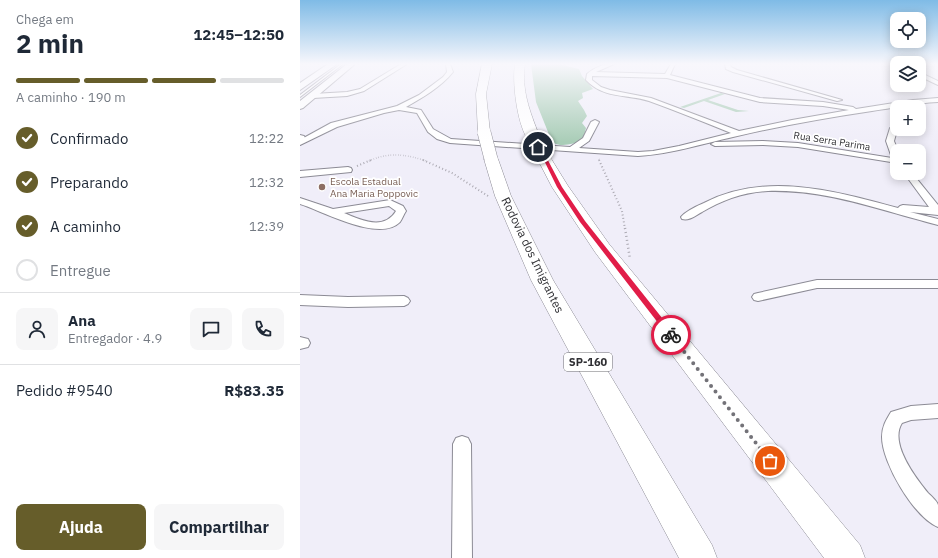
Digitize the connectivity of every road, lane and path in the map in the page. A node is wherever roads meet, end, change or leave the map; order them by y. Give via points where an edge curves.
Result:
1 (319, 90) edge
2 (362, 90) edge
3 (430, 90) edge
4 (482, 90) edge
5 (520, 90) edge
6 (604, 90) edge
7 (721, 90) edge
8 (803, 90) edge
9 (314, 96) junction
10 (938, 100) edge
11 (300, 106) edge
12 (399, 108) junction
13 (871, 109) junction
14 (861, 110) junction
15 (595, 122) dead end
16 (738, 133) junction
17 (728, 136) junction
18 (300, 139) edge
19 (704, 143) junction
20 (763, 143) junction
21 (571, 150) junction
22 (595, 152) junction
23 (890, 159) edge
24 (348, 170) joint
25 (300, 174) edge
26 (914, 180) edge
27 (300, 201) edge
28 (864, 202) junction
29 (509, 209) junction
30 (938, 211) edge
31 (333, 212) junction
32 (686, 217) dead end
33 (938, 222) edge
34 (631, 262) dead end
35 (938, 284) edge
36 (758, 297) dead end
37 (300, 300) edge
38 (404, 301) dead end
39 (938, 411) edge
40 (462, 444) dead end
41 (938, 517) edge
42 (462, 558) edge
43 (699, 558) edge
44 (847, 558) edge

1 - 9 main road
2 - 9 street via 347,94
3 - 12 street
4 - 29 highway, Rodovia dos Imigrantes / SP-160, bridge via 484,132
5 - 44 highway, bridge via 532,135 544,160 602,248
6 - 16 street via 649,99
7 - 14 street via 760,100 823,104
8 - 13 street
9 - 11 main road
10 - 13 street
12 - 18 street via 342,122
12 - 21 street via 419,111 432,132 450,141
13 - 14 street
14 - 16 street
15 - 21 street via 586,139
16 - 17 street
17 - 19 street
17 - 20 street, Rua Serra Parima
19 - 20 street, Rua Serra Parima
19 - 22 street via 654,154
20 - 23 street, Rua Serra Parima via 812,147
21 - 22 street
22 - 34 path via 622,211
24 - 25 street
24 - 29 path via 386,155 417,156 457,176
26 - 30 street
27 - 31 street
28 - 30 street
28 - 32 street via 809,190 764,189 730,195
28 - 33 street
29 - 43 highway, Rodovia dos Imigrantes / SP-160 via 542,280
31 - 31 street via 360,223 383,226 396,220 401,212 400,208 390,203
35 - 36 street via 817,284
37 - 38 street
39 - 41 street via 897,417 891,427 894,455 915,492
40 - 42 street

